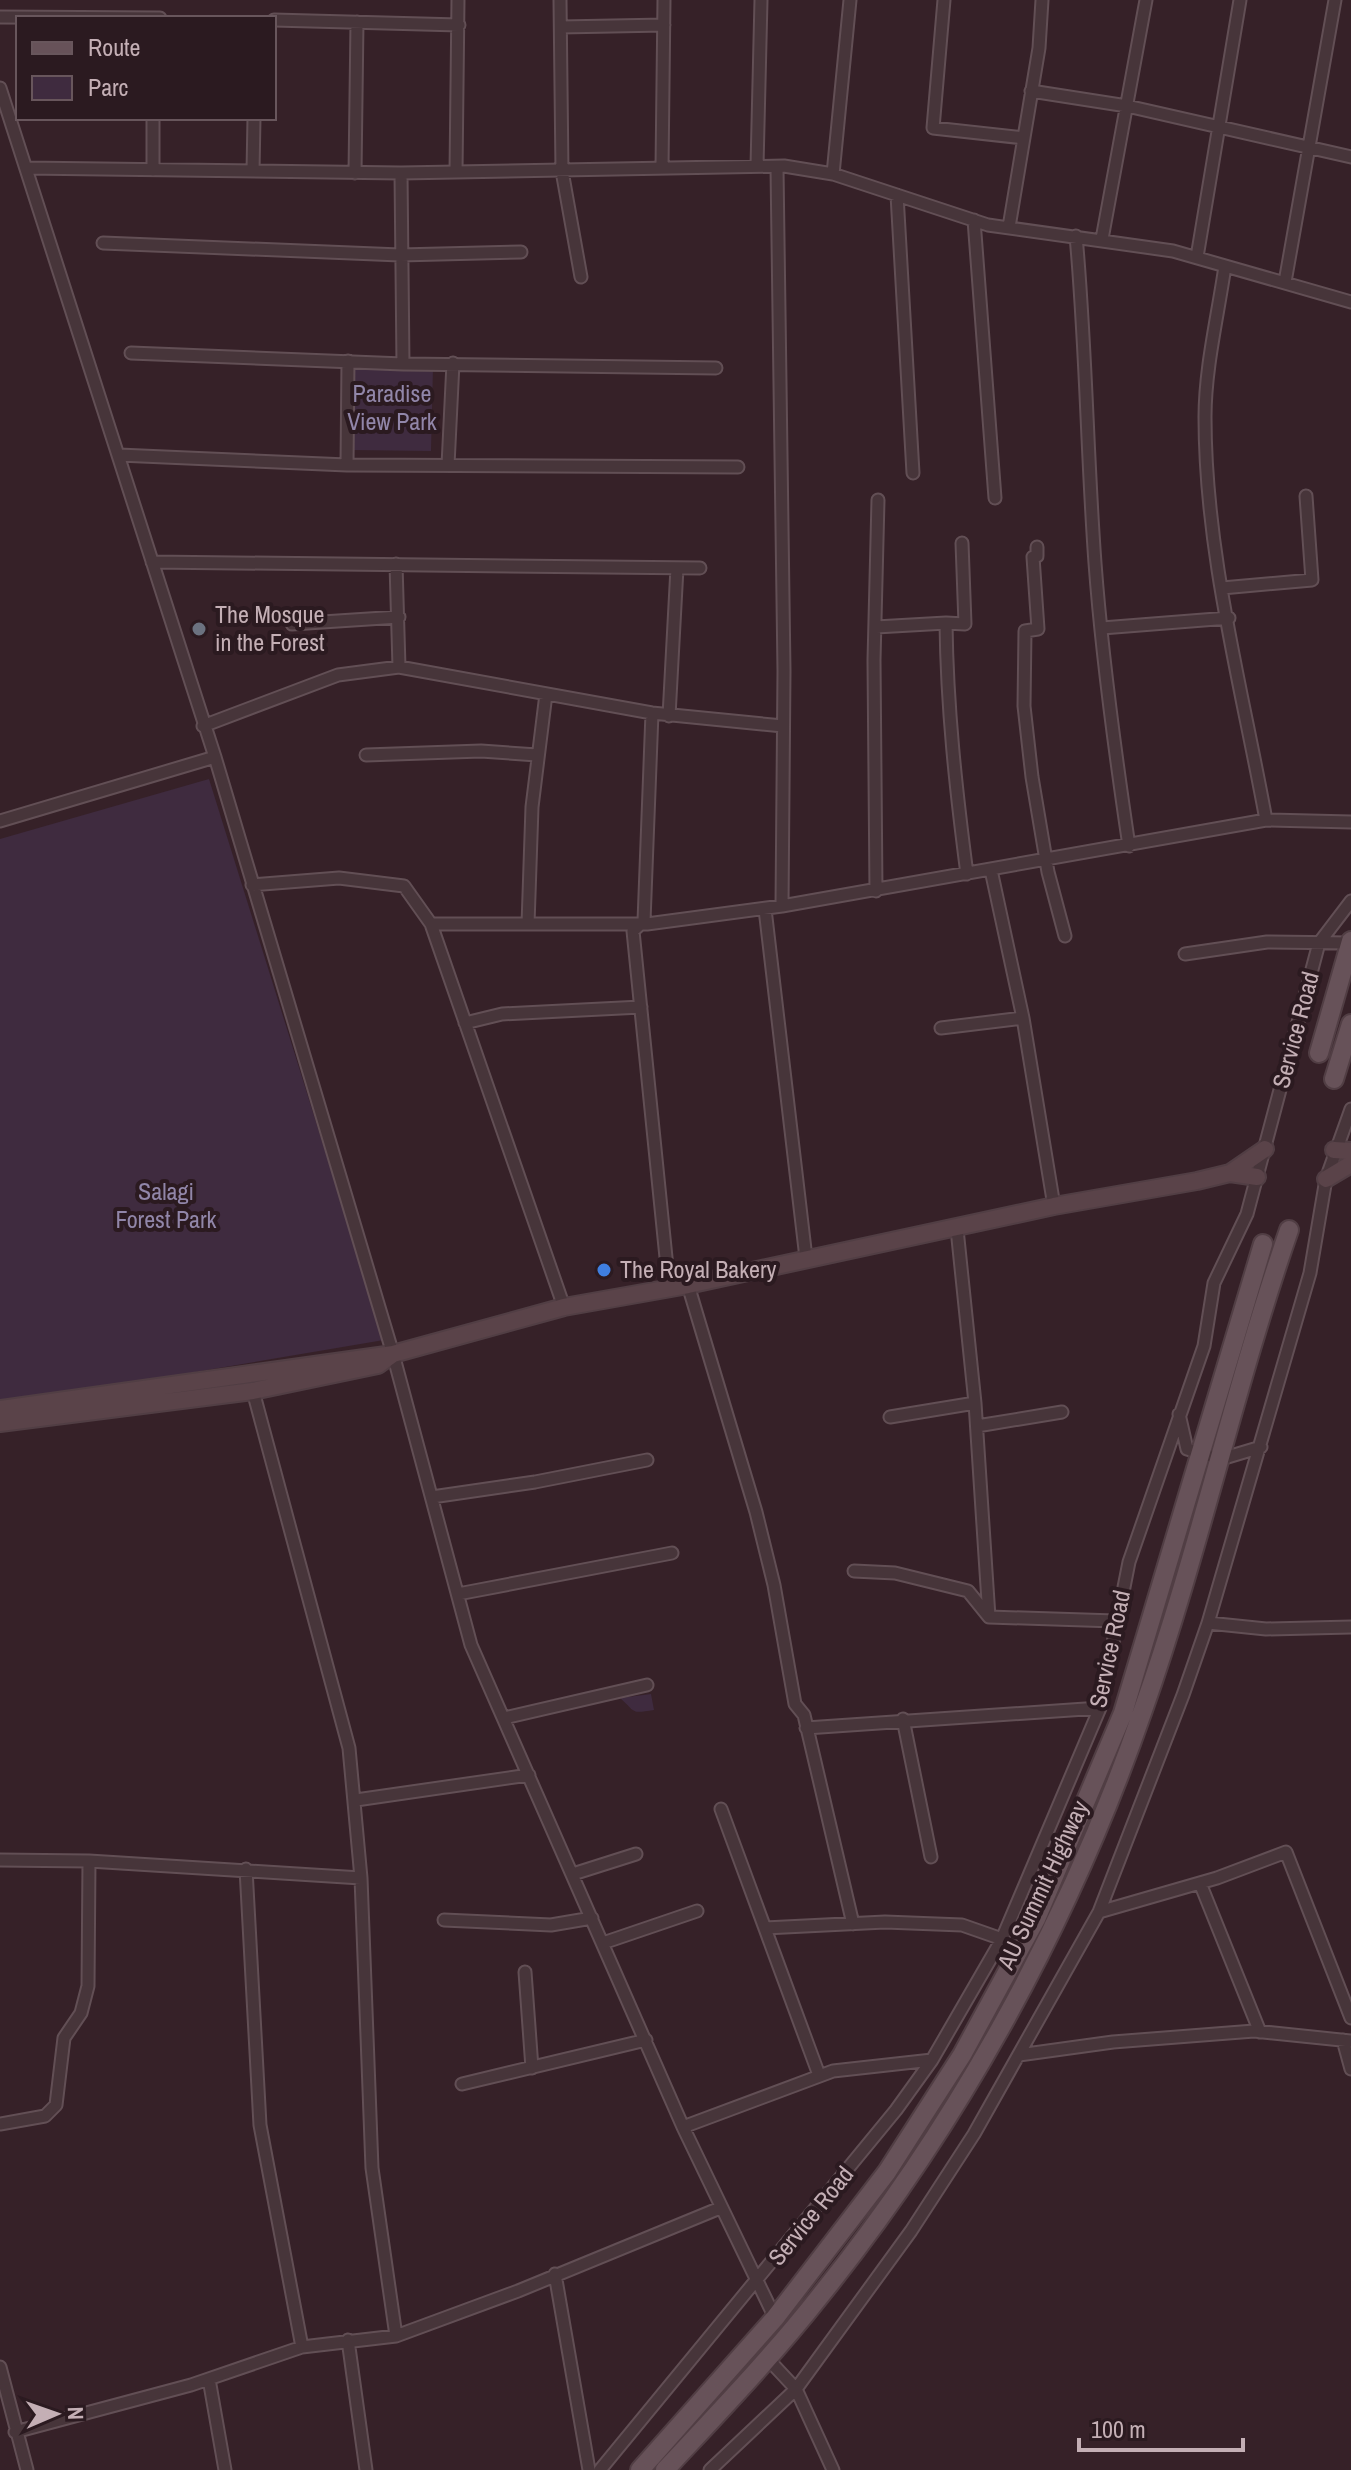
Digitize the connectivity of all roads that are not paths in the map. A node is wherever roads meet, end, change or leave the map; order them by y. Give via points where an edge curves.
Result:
1 (458, 0) edge
2 (560, 0) edge
3 (664, 0) edge
4 (761, 0) edge
5 (850, 0) edge
6 (944, 0) edge
7 (1042, 0) edge
8 (1146, 0) edge
9 (1240, 0) edge
10 (1335, 0) edge
11 (276, 20) edge
12 (357, 22) junction
13 (459, 25) junction
14 (664, 25) junction
15 (561, 27) junction
16 (0, 88) edge
17 (1031, 91) junction
18 (1127, 106) junction
19 (3, 107) edge
20 (153, 120) edge
21 (254, 120) edge
22 (1219, 129) junction
23 (1024, 138) junction
24 (1308, 150) junction
25 (1351, 157) edge
26 (757, 166) junction
27 (26, 168) junction
28 (662, 168) junction
29 (777, 168) junction
30 (153, 170) junction
31 (253, 171) junction
32 (562, 171) junction
33 (456, 172) junction
34 (355, 173) junction
35 (401, 173) junction
36 (833, 174) junction
37 (897, 195) junction
38 (974, 220) junction
39 (1009, 227) junction
40 (1076, 236) junction
41 (1102, 239) junction
42 (103, 243) dead end
43 (521, 252) dead end
44 (400, 255) junction
45 (1197, 257) junction
46 (1225, 266) junction
47 (581, 277) dead end
48 (1285, 282) junction
49 (1351, 302) edge
50 (131, 353) dead end
51 (348, 361) junction
52 (453, 363) junction
53 (403, 364) junction
54 (716, 368) dead end
55 (119, 455) junction
56 (347, 465) junction
57 (448, 465) junction
58 (738, 467) dead end
59 (913, 473) dead end
60 (1306, 496) dead end
61 (995, 498) dead end
62 (878, 500) dead end
63 (962, 543) dead end
64 (1037, 547) dead end
65 (152, 562) junction
66 (396, 564) junction
67 (677, 568) junction
68 (700, 568) dead end
69 (1222, 588) junction
70 (399, 617) junction
71 (1229, 618) junction
72 (946, 623) junction
73 (292, 624) dead end
74 (876, 627) junction
75 (1102, 628) junction
76 (399, 667) junction
77 (546, 694) junction
78 (652, 713) junction
79 (669, 716) junction
80 (203, 726) junction
81 (783, 726) junction
82 (366, 755) dead end
83 (537, 755) junction
84 (215, 757) junction
85 (1266, 820) junction
86 (0, 821) edge
87 (1351, 822) edge
88 (1129, 846) junction
89 (1048, 860) junction
90 (991, 870) junction
91 (967, 874) junction
92 (252, 885) junction
93 (876, 891) junction
94 (1351, 901) edge
95 (782, 906) junction
96 (765, 909) junction
97 (639, 923) junction
98 (431, 924) junction
99 (528, 924) junction
100 (1065, 936) dead end
101 (1351, 942) edge
102 (1319, 943) junction
103 (1185, 954) dead end
104 (641, 1007) junction
105 (1023, 1018) junction
106 (465, 1023) junction
107 (1351, 1024) edge
108 (941, 1028) dead end
109 (1319, 1053) dead end
110 (1334, 1079) dead end
111 (1351, 1109) edge
112 (1265, 1149) junction
113 (1343, 1151) edge
114 (1351, 1164) edge
115 (1230, 1173) junction
116 (1257, 1177) junction
117 (1326, 1179) junction
118 (1054, 1206) junction
119 (957, 1229) junction
120 (1289, 1230) dead end
121 (1263, 1244) dead end
122 (806, 1258) junction
123 (688, 1285) junction
124 (669, 1287) junction
125 (564, 1307) junction
126 (393, 1354) junction
127 (253, 1391) junction
128 (975, 1403) junction
129 (0, 1409) edge
130 (1062, 1412) dead end
131 (1179, 1413) junction
132 (890, 1417) dead end
133 (0, 1423) edge
134 (977, 1426) junction
135 (1261, 1447) junction
136 (1199, 1452) junction
137 (1221, 1459) junction
138 (647, 1460) dead end
139 (432, 1497) junction
140 (672, 1553) dead end
141 (854, 1571) dead end
142 (458, 1594) junction
143 (989, 1617) junction
144 (1115, 1621) junction
145 (1208, 1623) junction
146 (1351, 1627) edge
147 (647, 1685) dead end
148 (1100, 1708) junction
149 (504, 1718) junction
150 (903, 1719) junction
151 (806, 1728) junction
152 (529, 1775) junction
153 (356, 1800) junction
154 (721, 1809) dead end
155 (636, 1854) dead end
156 (931, 1857) dead end
157 (0, 1860) edge
158 (89, 1861) junction
159 (246, 1869) junction
160 (573, 1874) junction
161 (361, 1878) junction
162 (1200, 1883) junction
163 (697, 1911) dead end
164 (1099, 1912) junction
165 (592, 1918) junction
166 (444, 1920) dead end
167 (853, 1924) junction
168 (765, 1928) junction
169 (1002, 1939) junction
170 (603, 1943) junction
171 (525, 1972) dead end
172 (1351, 2018) edge
173 (1260, 2032) junction
174 (646, 2040) junction
175 (1347, 2040) edge
176 (1019, 2055) junction
177 (932, 2060) junction
178 (532, 2068) junction
179 (1351, 2069) edge
180 (819, 2075) junction
181 (462, 2084) dead end
182 (0, 2124) edge
183 (683, 2127) junction
184 (720, 2208) junction
185 (555, 2274) junction
186 (756, 2284) junction
187 (775, 2318) junction
188 (396, 2336) junction
189 (348, 2340) junction
190 (302, 2347) junction
191 (768, 2359) junction
192 (0, 2367) edge
193 (209, 2379) junction
194 (796, 2389) junction
195 (15, 2432) junction
196 (27, 2470) edge
197 (225, 2470) edge
198 (366, 2470) edge
199 (589, 2470) edge
200 (600, 2470) edge
201 (640, 2470) edge
202 (665, 2470) edge
203 (710, 2470) edge
204 (833, 2470) edge

1 - 13 street
2 - 15 street
3 - 14 street
4 - 26 street
5 - 36 street
6 - 23 street via 933,128
7 - 17 street
8 - 18 street
9 - 22 street
10 - 24 street
11 - 12 street
12 - 13 street
12 - 34 street
13 - 33 street
14 - 15 street
14 - 28 street
15 - 32 street
16 - 19 street
17 - 18 street
17 - 23 street
18 - 22 street
18 - 41 street
19 - 27 street
20 - 30 street
21 - 31 street
22 - 24 street
22 - 45 street
23 - 39 street
24 - 25 street
24 - 48 street
26 - 28 street
26 - 29 street
27 - 30 street
27 - 55 street
28 - 32 street
29 - 36 street
29 - 81 street
30 - 31 street
31 - 34 street
32 - 33 street
32 - 47 street
33 - 35 street
34 - 35 street
35 - 44 street
36 - 37 street
37 - 38 street
37 - 59 street
38 - 39 street
38 - 61 street
39 - 40 street
40 - 41 street
40 - 75 street
41 - 45 street
42 - 44 street
43 - 44 street
44 - 53 street
45 - 46 street
46 - 48 street
46 - 69 street via 1205,413 1207,488
48 - 49 street
50 - 51 street
51 - 53 street
51 - 56 street
52 - 53 street
52 - 54 street
52 - 57 street
55 - 56 street
55 - 65 street
56 - 57 street
57 - 58 street
60 - 69 street via 1312,580
62 - 74 street
63 - 72 street via 965,624
64 - 89 street via 1033,557 1038,629 1025,631 1024,706
65 - 66 street
65 - 80 street
66 - 67 street
66 - 70 street
67 - 68 street
67 - 79 street
69 - 71 street
70 - 73 street
70 - 76 street
71 - 75 street
71 - 85 street
72 - 74 street
72 - 91 street via 952,763
74 - 93 street
75 - 88 street
76 - 77 street
76 - 80 street via 338,675
77 - 78 street
77 - 83 street
78 - 79 street
78 - 97 street via 644,921
79 - 81 street
80 - 84 street
81 - 95 street
82 - 83 street
83 - 99 street
84 - 86 street
84 - 92 street
85 - 87 street
85 - 88 street
88 - 89 street
89 - 90 street
89 - 100 street
90 - 91 street
90 - 105 street
91 - 93 street
92 - 98 street via 339,878 404,886
92 - 126 street
93 - 95 street
94 - 102 street
95 - 96 street
96 - 97 street
96 - 122 street
97 - 99 street
97 - 104 street via 633,931
98 - 99 street
98 - 106 street
101 - 102 street
101 - 109 main road
102 - 103 street via 1267,942
102 - 112 street, Service Road
104 - 106 street via 502,1014
104 - 124 street
105 - 108 street
105 - 118 street
106 - 125 street
107 - 110 main road
111 - 113 street
112 - 115 street
112 - 116 street, Service Road
113 - 117 street
114 - 117 street
115 - 116 street
115 - 118 street
116 - 131 street, Service Road via 1247,1214 1214,1283 1204,1346
117 - 135 street via 1310,1273
118 - 119 street
119 - 122 street
119 - 128 street
120 - 137 main road, AU Summit Highway
121 - 136 main road, AU Summit Highway
122 - 123 street
123 - 124 street
123 - 151 street via 756,1512 795,1704
124 - 125 street
125 - 126 street
126 - 127 street via 378,1365
126 - 129 street
126 - 139 street
127 - 133 street
127 - 153 street via 349,1748
128 - 132 street
128 - 134 street
130 - 134 street
131 - 136 street via 1187,1449
131 - 144 street, Service Road
134 - 143 street
135 - 137 street
135 - 145 street
136 - 137 street
136 - 187 main road, AU Summit Highway via 1194,1485 1123,1713 1036,1919 962,2055 887,2172
137 - 191 main road, AU Summit Highway via 1143,1710 1054,1926 983,2059 904,2181
138 - 139 street
139 - 142 street
140 - 142 street
141 - 143 street via 895,1573 968,1591
142 - 149 street via 471,1645
143 - 144 street
144 - 148 street, Service Road
145 - 146 street via 1266,1629
145 - 164 street
147 - 149 street
148 - 150 street
148 - 169 street, Service Road
149 - 152 street
150 - 151 street
150 - 156 street
151 - 167 street
152 - 153 street
152 - 160 street
153 - 161 street
154 - 168 street
155 - 160 street
157 - 158 street
158 - 159 street
158 - 182 street via 88,1986 81,2013 64,2038 56,2105 45,2116
159 - 161 street
159 - 190 street via 260,2125
160 - 165 street
161 - 188 street via 372,2168
162 - 164 street
162 - 172 street via 1286,1852
162 - 173 street
163 - 170 street
164 - 176 street
165 - 166 street via 551,1925
165 - 170 street
167 - 168 street
167 - 169 street via 962,1925
168 - 180 street
169 - 177 street, Service Road
170 - 174 street
171 - 178 street
173 - 175 street
173 - 176 street via 1113,2042
174 - 178 street
174 - 183 street
175 - 179 street
176 - 194 street via 911,2231
177 - 180 street
177 - 186 street, Service Road
178 - 181 street
180 - 183 street
183 - 184 street
184 - 185 street
184 - 186 street
185 - 188 street
185 - 199 street
186 - 187 street
186 - 200 street, Service Road
187 - 201 main road, AU Summit Highway
188 - 189 street
189 - 190 street
189 - 198 street
190 - 193 street
191 - 194 street
191 - 202 main road, AU Summit Highway
192 - 195 street
193 - 195 street
193 - 197 street
194 - 203 street
194 - 204 street
195 - 196 street

